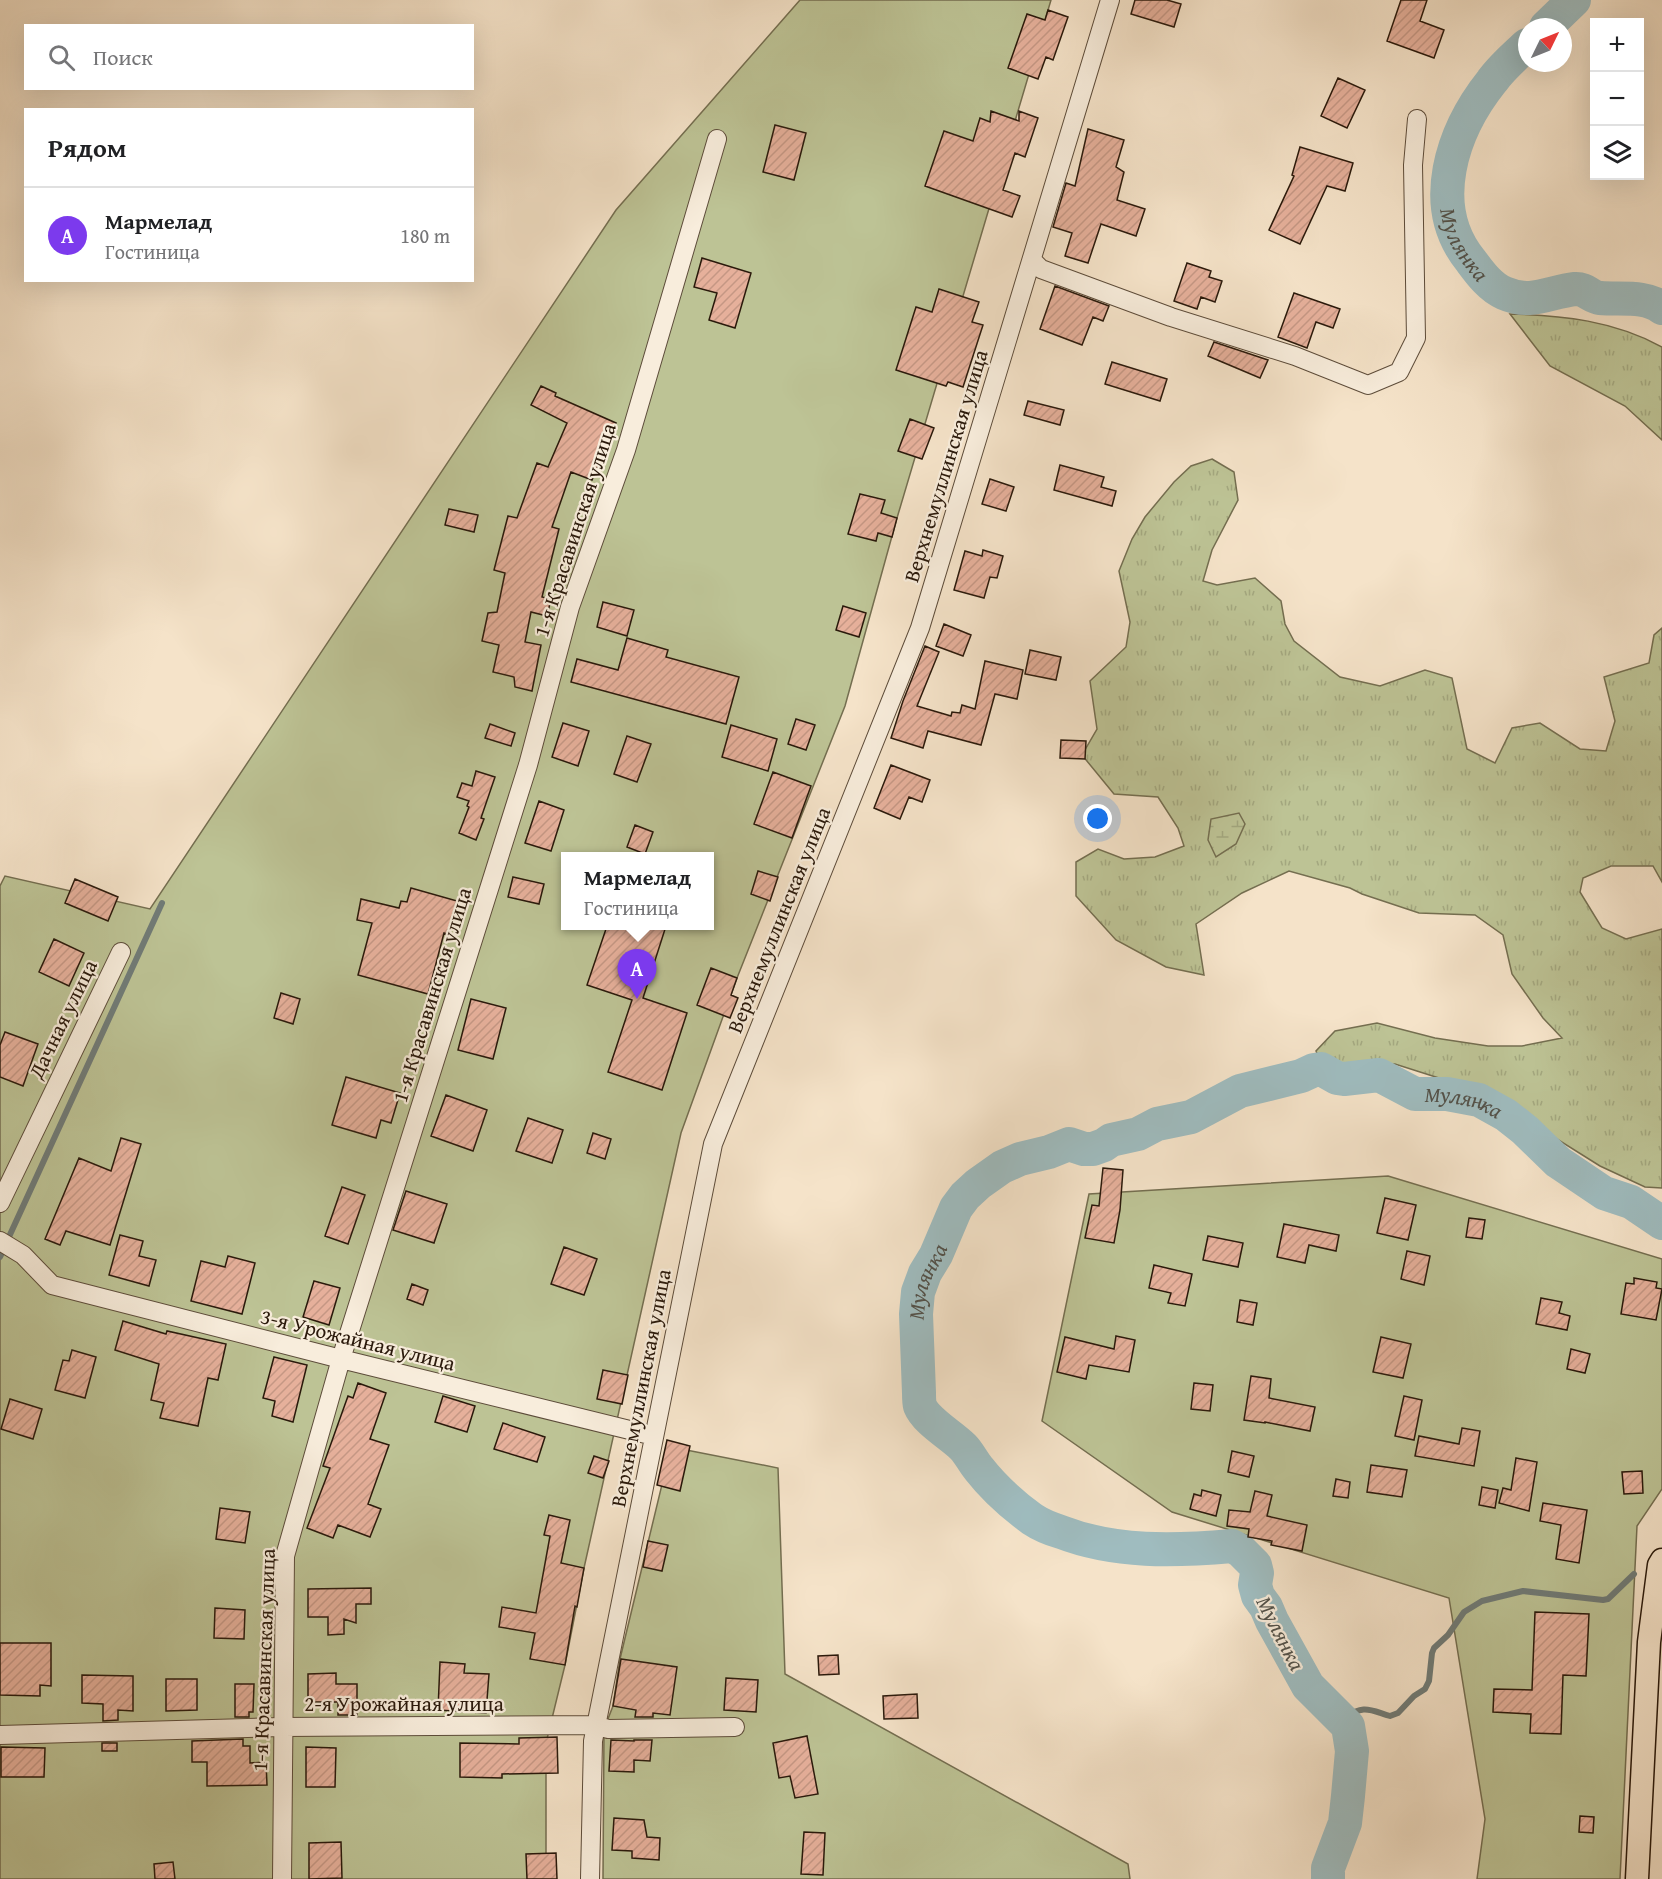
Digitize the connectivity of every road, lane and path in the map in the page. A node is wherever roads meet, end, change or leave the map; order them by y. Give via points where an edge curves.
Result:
1 (1110, 0) edge
2 (1417, 119) dead end
3 (717, 139) dead end
4 (1032, 260) junction
5 (121, 952) dead end
6 (0, 1203) edge
7 (0, 1241) edge
8 (341, 1359) junction
9 (654, 1436) junction
10 (1662, 1560) edge
11 (596, 1725) junction
12 (282, 1727) junction
13 (735, 1727) dead end
14 (0, 1735) edge
15 (282, 1879) edge
16 (590, 1879) edge
17 (1637, 1879) edge

1 - 4 street, Верхнемуллинская улица
2 - 4 street via 1413,165 1416,338 1399,372 1368,385 1041,269
3 - 8 street, 1-я Красавинская улица via 626,450 570,607 528,765
4 - 9 street, Верхнемуллинская улица via 920,628 713,1144
5 - 6 street, Дачная улица
7 - 8 street, 3-я Урожайная улица via 23,1255 52,1286
8 - 9 street, 3-я Урожайная улица
8 - 12 street, 1-я Красавинская улица via 285,1556
9 - 11 street, Верхнемуллинская улица
10 - 17 main road via 1649,1642
11 - 12 street, 2-я Урожайная улица
11 - 13 street, 2-я Урожайная улица via 608,1729
11 - 16 street, Верхнемуллинская улица
12 - 14 street, 2-я Урожайная улица
12 - 15 street, 1-я Красавинская улица

